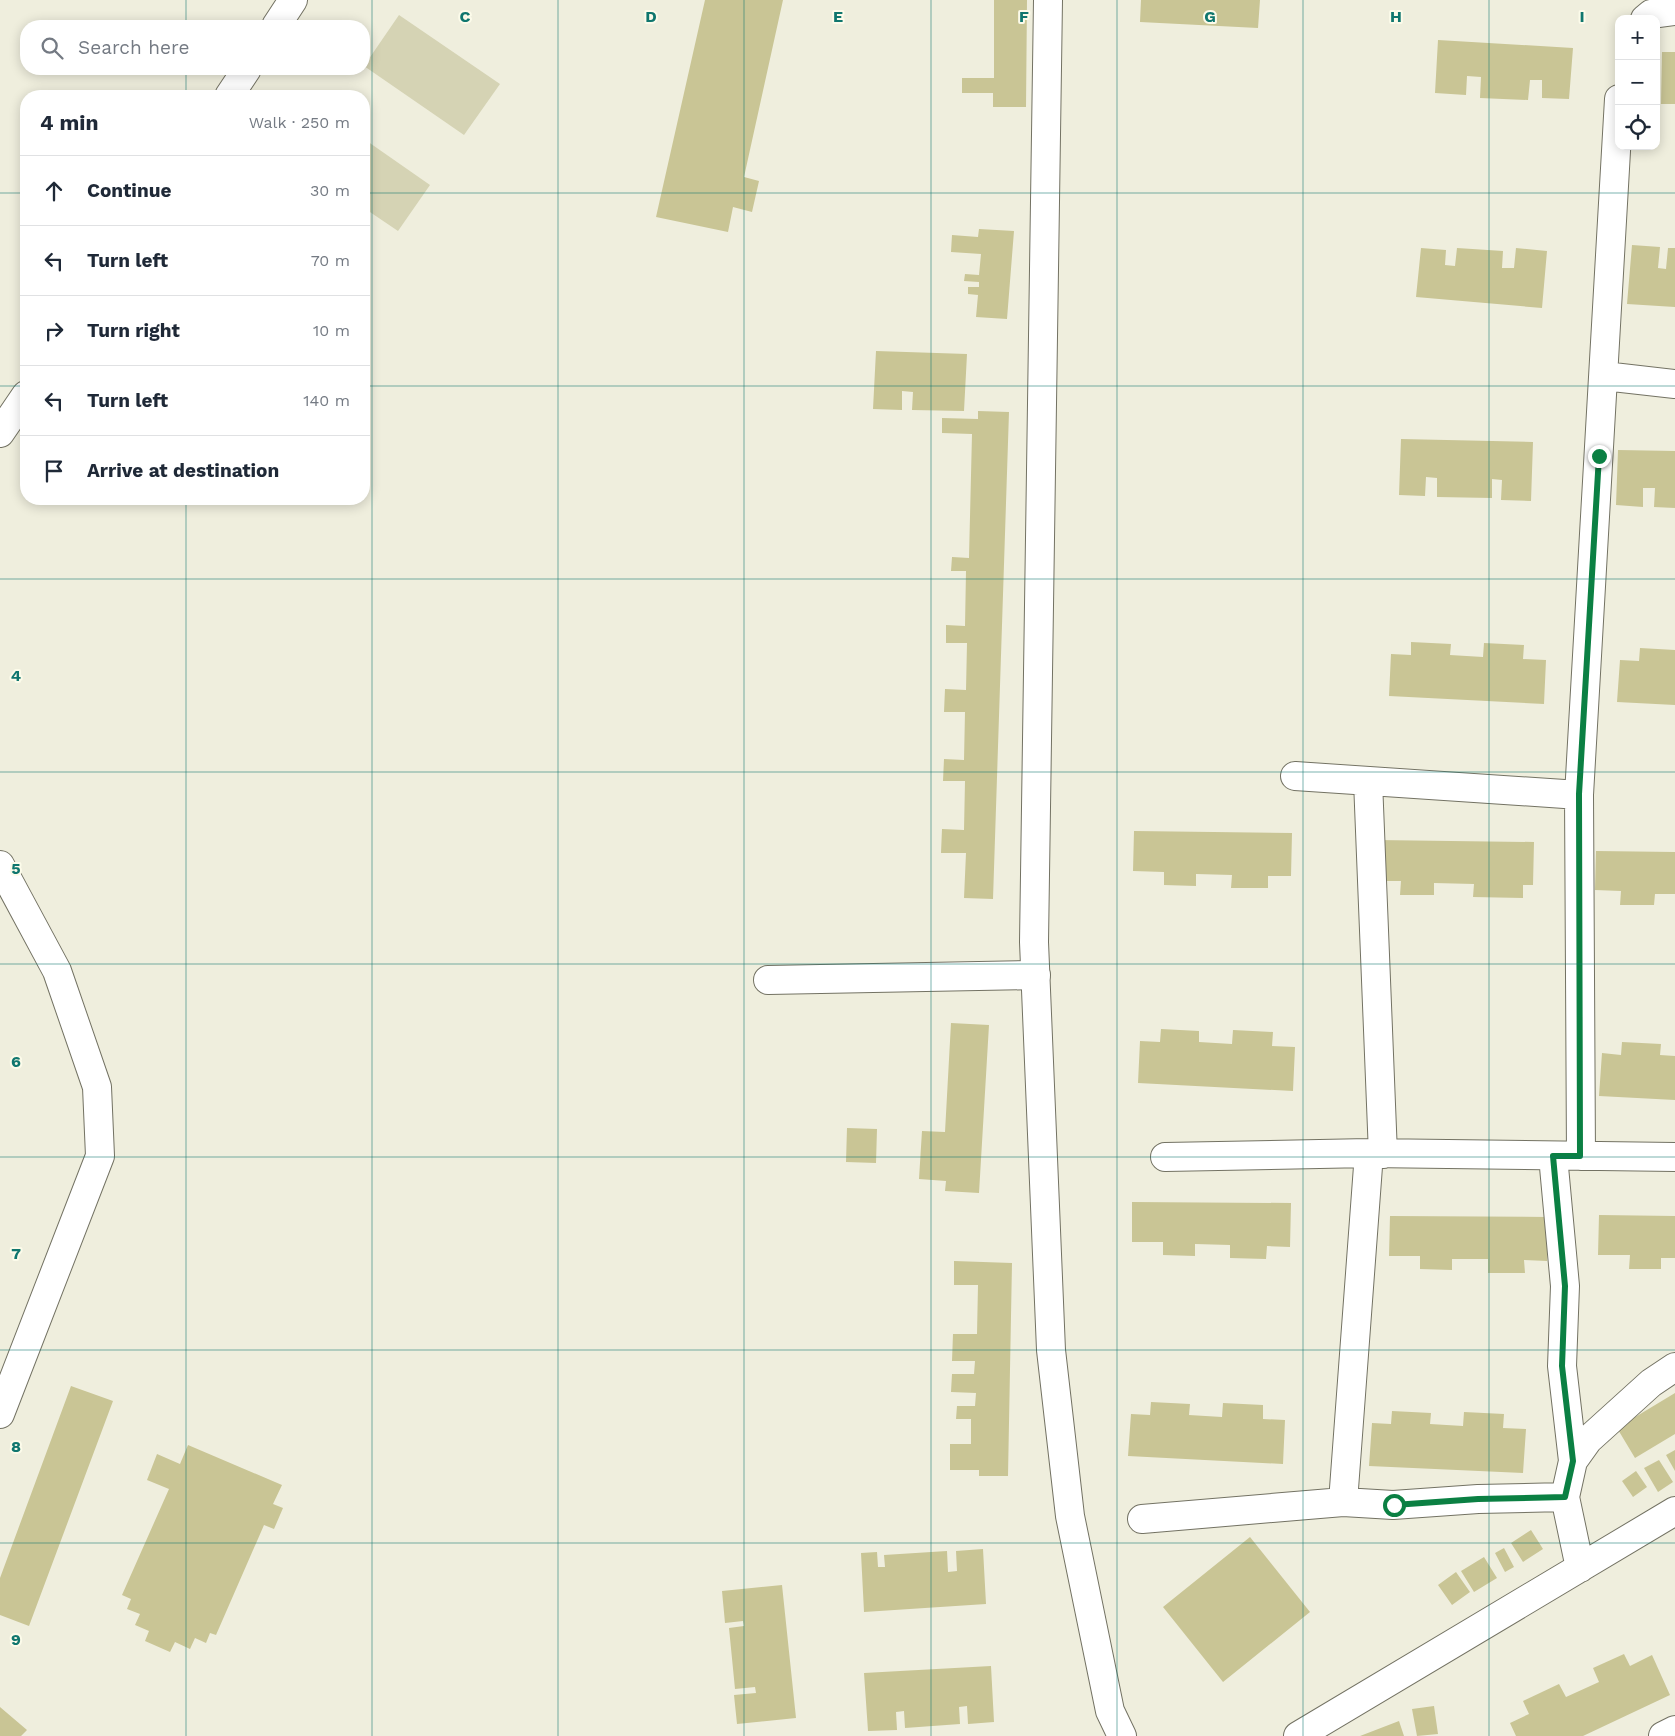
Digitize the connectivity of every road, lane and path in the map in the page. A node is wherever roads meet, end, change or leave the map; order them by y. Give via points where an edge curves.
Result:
1 (294, 0) edge
2 (1048, 0) edge
3 (1675, 11) edge
4 (1650, 15) edge
5 (280, 20) edge
6 (243, 75) edge
7 (233, 90) edge
8 (1619, 105) edge
9 (1604, 376) junction
10 (1675, 384) edge
11 (20, 404) edge
12 (0, 433) edge
13 (1295, 776) dead end
14 (1368, 781) junction
15 (1579, 794) junction
16 (0, 865) edge
17 (1036, 975) junction
18 (768, 980) dead end
19 (1376, 1153) junction
20 (1553, 1156) junction
21 (1580, 1156) junction
22 (1166, 1157) dead end
23 (1675, 1157) edge
24 (1675, 1367) edge
25 (0, 1414) edge
26 (1573, 1461) junction
27 (1565, 1497) junction
28 (1343, 1502) junction
29 (1675, 1512) edge
30 (1142, 1519) dead end
31 (1580, 1568) junction
32 (1675, 1730) edge
33 (1122, 1736) edge
34 (1298, 1736) edge
35 (1663, 1736) edge

1 - 5 street
2 - 17 street via 1040,431
3 - 4 street
6 - 7 street
8 - 9 street
9 - 10 street
9 - 15 street
11 - 12 street
13 - 14 street
14 - 15 street
14 - 19 street
15 - 21 street
16 - 25 street via 57,971 97,1087 100,1156
17 - 18 street
17 - 33 street via 1051,1350 1068,1496 1110,1711
19 - 20 street
19 - 22 street
19 - 28 street
20 - 21 street
20 - 26 street via 1565,1286 1562,1366
21 - 23 street
24 - 26 street via 1651,1383 1588,1440
26 - 27 street
27 - 28 street via 1394,1505
27 - 31 street
28 - 30 street
29 - 31 street
31 - 34 street
32 - 35 street

